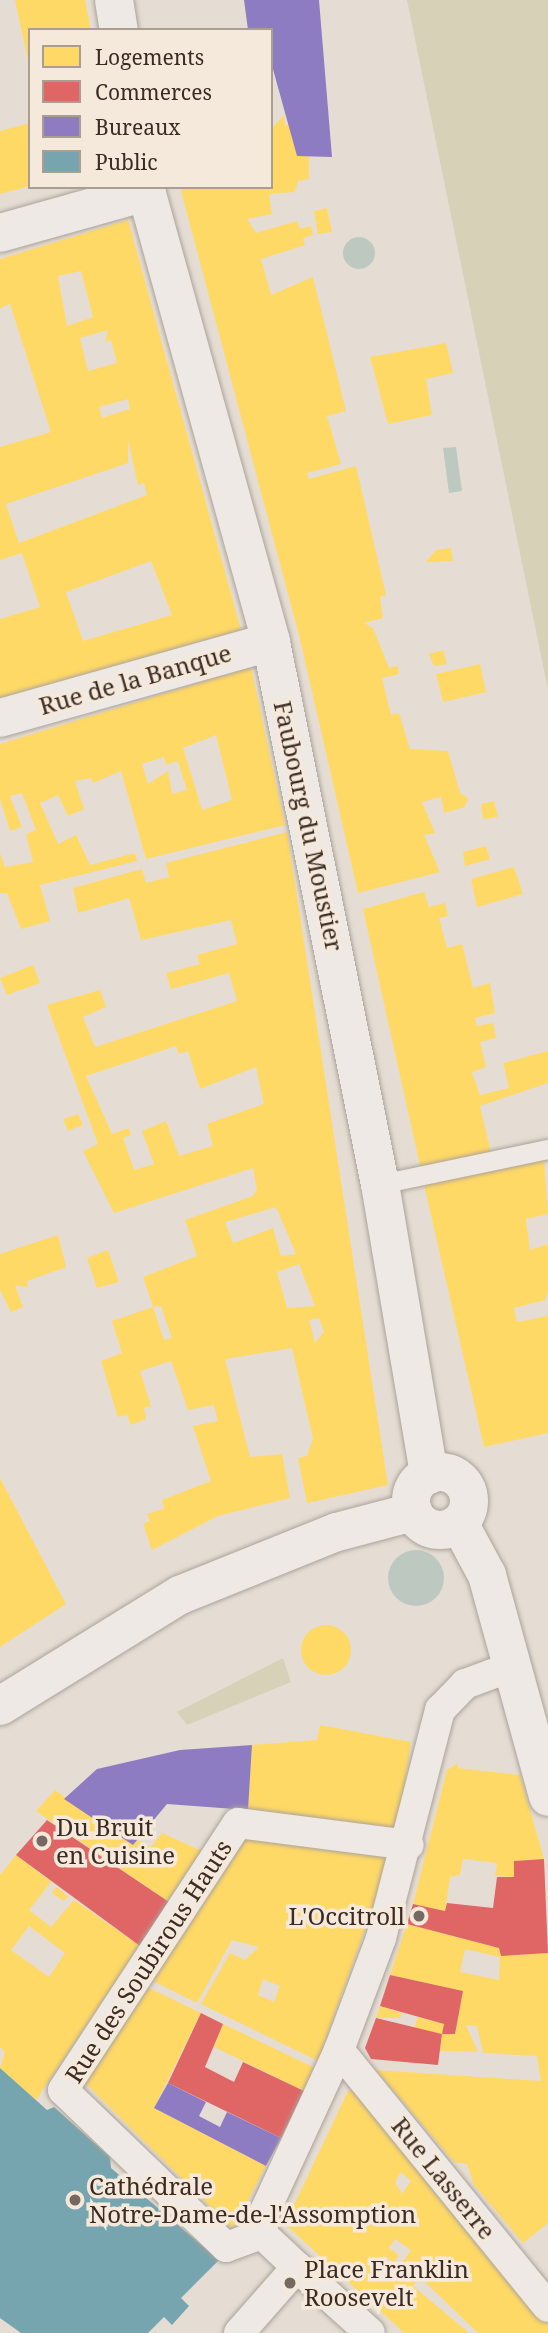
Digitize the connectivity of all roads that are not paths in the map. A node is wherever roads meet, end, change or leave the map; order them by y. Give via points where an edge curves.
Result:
1 (114, 0) edge
2 (119, 28) edge
3 (146, 189) edge
4 (0, 233) edge
5 (271, 642) junction
6 (0, 718) edge
7 (548, 1149) edge
8 (380, 1184) junction
9 (429, 1475) junction
10 (413, 1512) junction
11 (459, 1522) junction
12 (511, 1667) junction
13 (0, 1706) edge
14 (548, 1797) edge
15 (409, 1845) junction
16 (339, 2050) junction
17 (262, 2234) junction
18 (297, 2267) junction
19 (548, 2307) edge
20 (239, 2333) edge
21 (370, 2333) edge

1 - 2 main road
3 - 4 main road
3 - 5 main road, Faubourg du Moustier
5 - 6 main road, Rue de la Banque
5 - 8 main road, Faubourg du Moustier
7 - 8 lane
8 - 9 main road, Faubourg du Moustier
9 - 10 main road via 412,1494
9 - 11 main road via 449,1474 464,1485 469,1505
10 - 11 main road via 433,1530
10 - 13 main road via 337,1532 180,1595
11 - 12 main road via 487,1575
12 - 14 main road
12 - 15 street via 465,1684 440,1710
15 - 16 street
15 - 17 street, Rue des Soubirous Hauts via 238,1824 63,2090 226,2247
16 - 17 street via 265,2211
16 - 19 street, Rue Lasserre
17 - 18 street
18 - 20 street
18 - 21 street

